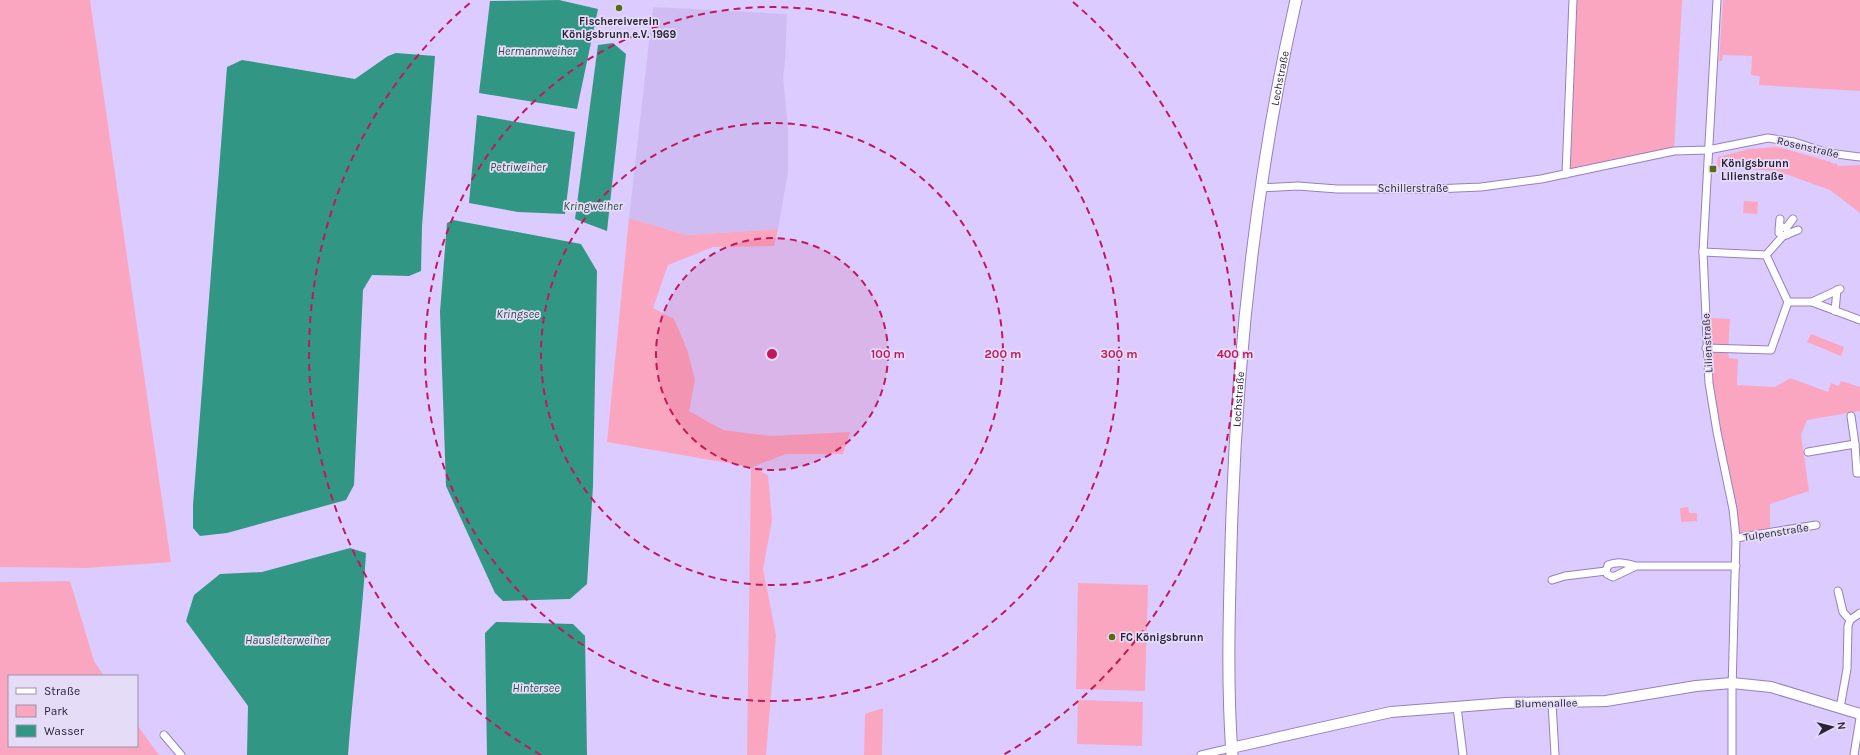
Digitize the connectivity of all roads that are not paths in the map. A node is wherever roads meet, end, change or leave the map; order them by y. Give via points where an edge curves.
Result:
1 (1296, 0) edge
2 (1573, 0) edge
3 (1717, 0) edge
4 (1708, 150) junction
5 (1860, 157) edge
6 (1566, 174) junction
7 (1260, 188) junction
8 (1780, 219) dead end
9 (1793, 219) dead end
10 (1798, 230) dead end
11 (1784, 232) junction
12 (1703, 252) junction
13 (1766, 255) junction
14 (1788, 302) junction
15 (1812, 302) junction
16 (1835, 311) junction
17 (1860, 320) edge
18 (1706, 348) junction
19 (1851, 416) dead end
20 (1855, 444) junction
21 (1808, 452) dead end
22 (1860, 473) edge
23 (1816, 525) dead end
24 (1736, 538) junction
25 (1636, 566) junction
26 (1736, 566) junction
27 (1606, 571) junction
28 (1552, 580) dead end
29 (1838, 591) dead end
30 (1860, 613) edge
31 (1850, 620) junction
32 (1732, 683) junction
33 (1552, 703) junction
34 (1457, 707) junction
35 (1840, 708) junction
36 (1860, 714) edge
37 (1860, 718) edge
38 (164, 735) dead end
39 (1231, 752) edge
40 (181, 755) edge
41 (1201, 755) edge
42 (1463, 755) edge
43 (1555, 755) edge
44 (1732, 755) edge
45 (1854, 755) edge

1 - 7 main road, Lechstraße via 1269,127
2 - 6 street
3 - 4 street, Lilienstraße
4 - 5 street, Rosenstraße via 1768,138 1794,142 1828,153
4 - 6 street, Schillerstraße via 1674,151
4 - 12 street, Lilienstraße
6 - 7 street, Schillerstraße via 1481,187
7 - 39 main road, Lechstraße via 1248,287 1233,481 1229,677
8 - 11 street
9 - 11 street
10 - 11 street
11 - 13 street
12 - 13 street
12 - 18 street, Lilienstraße
13 - 14 street
14 - 15 street
14 - 18 street via 1771,350
15 - 16 street
15 - 16 street via 1838,290
16 - 17 street
18 - 24 street, Lilienstraße via 1710,390 1733,509
19 - 20 street
20 - 21 street
20 - 22 street
23 - 24 street, Tulpenstraße
24 - 26 street, Lilienstraße
25 - 26 street
25 - 27 street via 1613,563 1608,565
25 - 27 street via 1613,577
26 - 32 street, Lilienstraße
27 - 28 street
29 - 31 street via 1844,612
30 - 31 street
31 - 35 street via 1847,669
32 - 33 street, Blumenallee via 1696,686 1606,701
32 - 35 street, Blumenallee via 1771,686
32 - 44 street, Lilienstraße
33 - 34 street, Blumenallee
33 - 43 street
34 - 39 street, Blumenallee via 1391,712
34 - 42 street
35 - 36 street, Blumenallee
37 - 45 street
38 - 40 street
39 - 41 street

